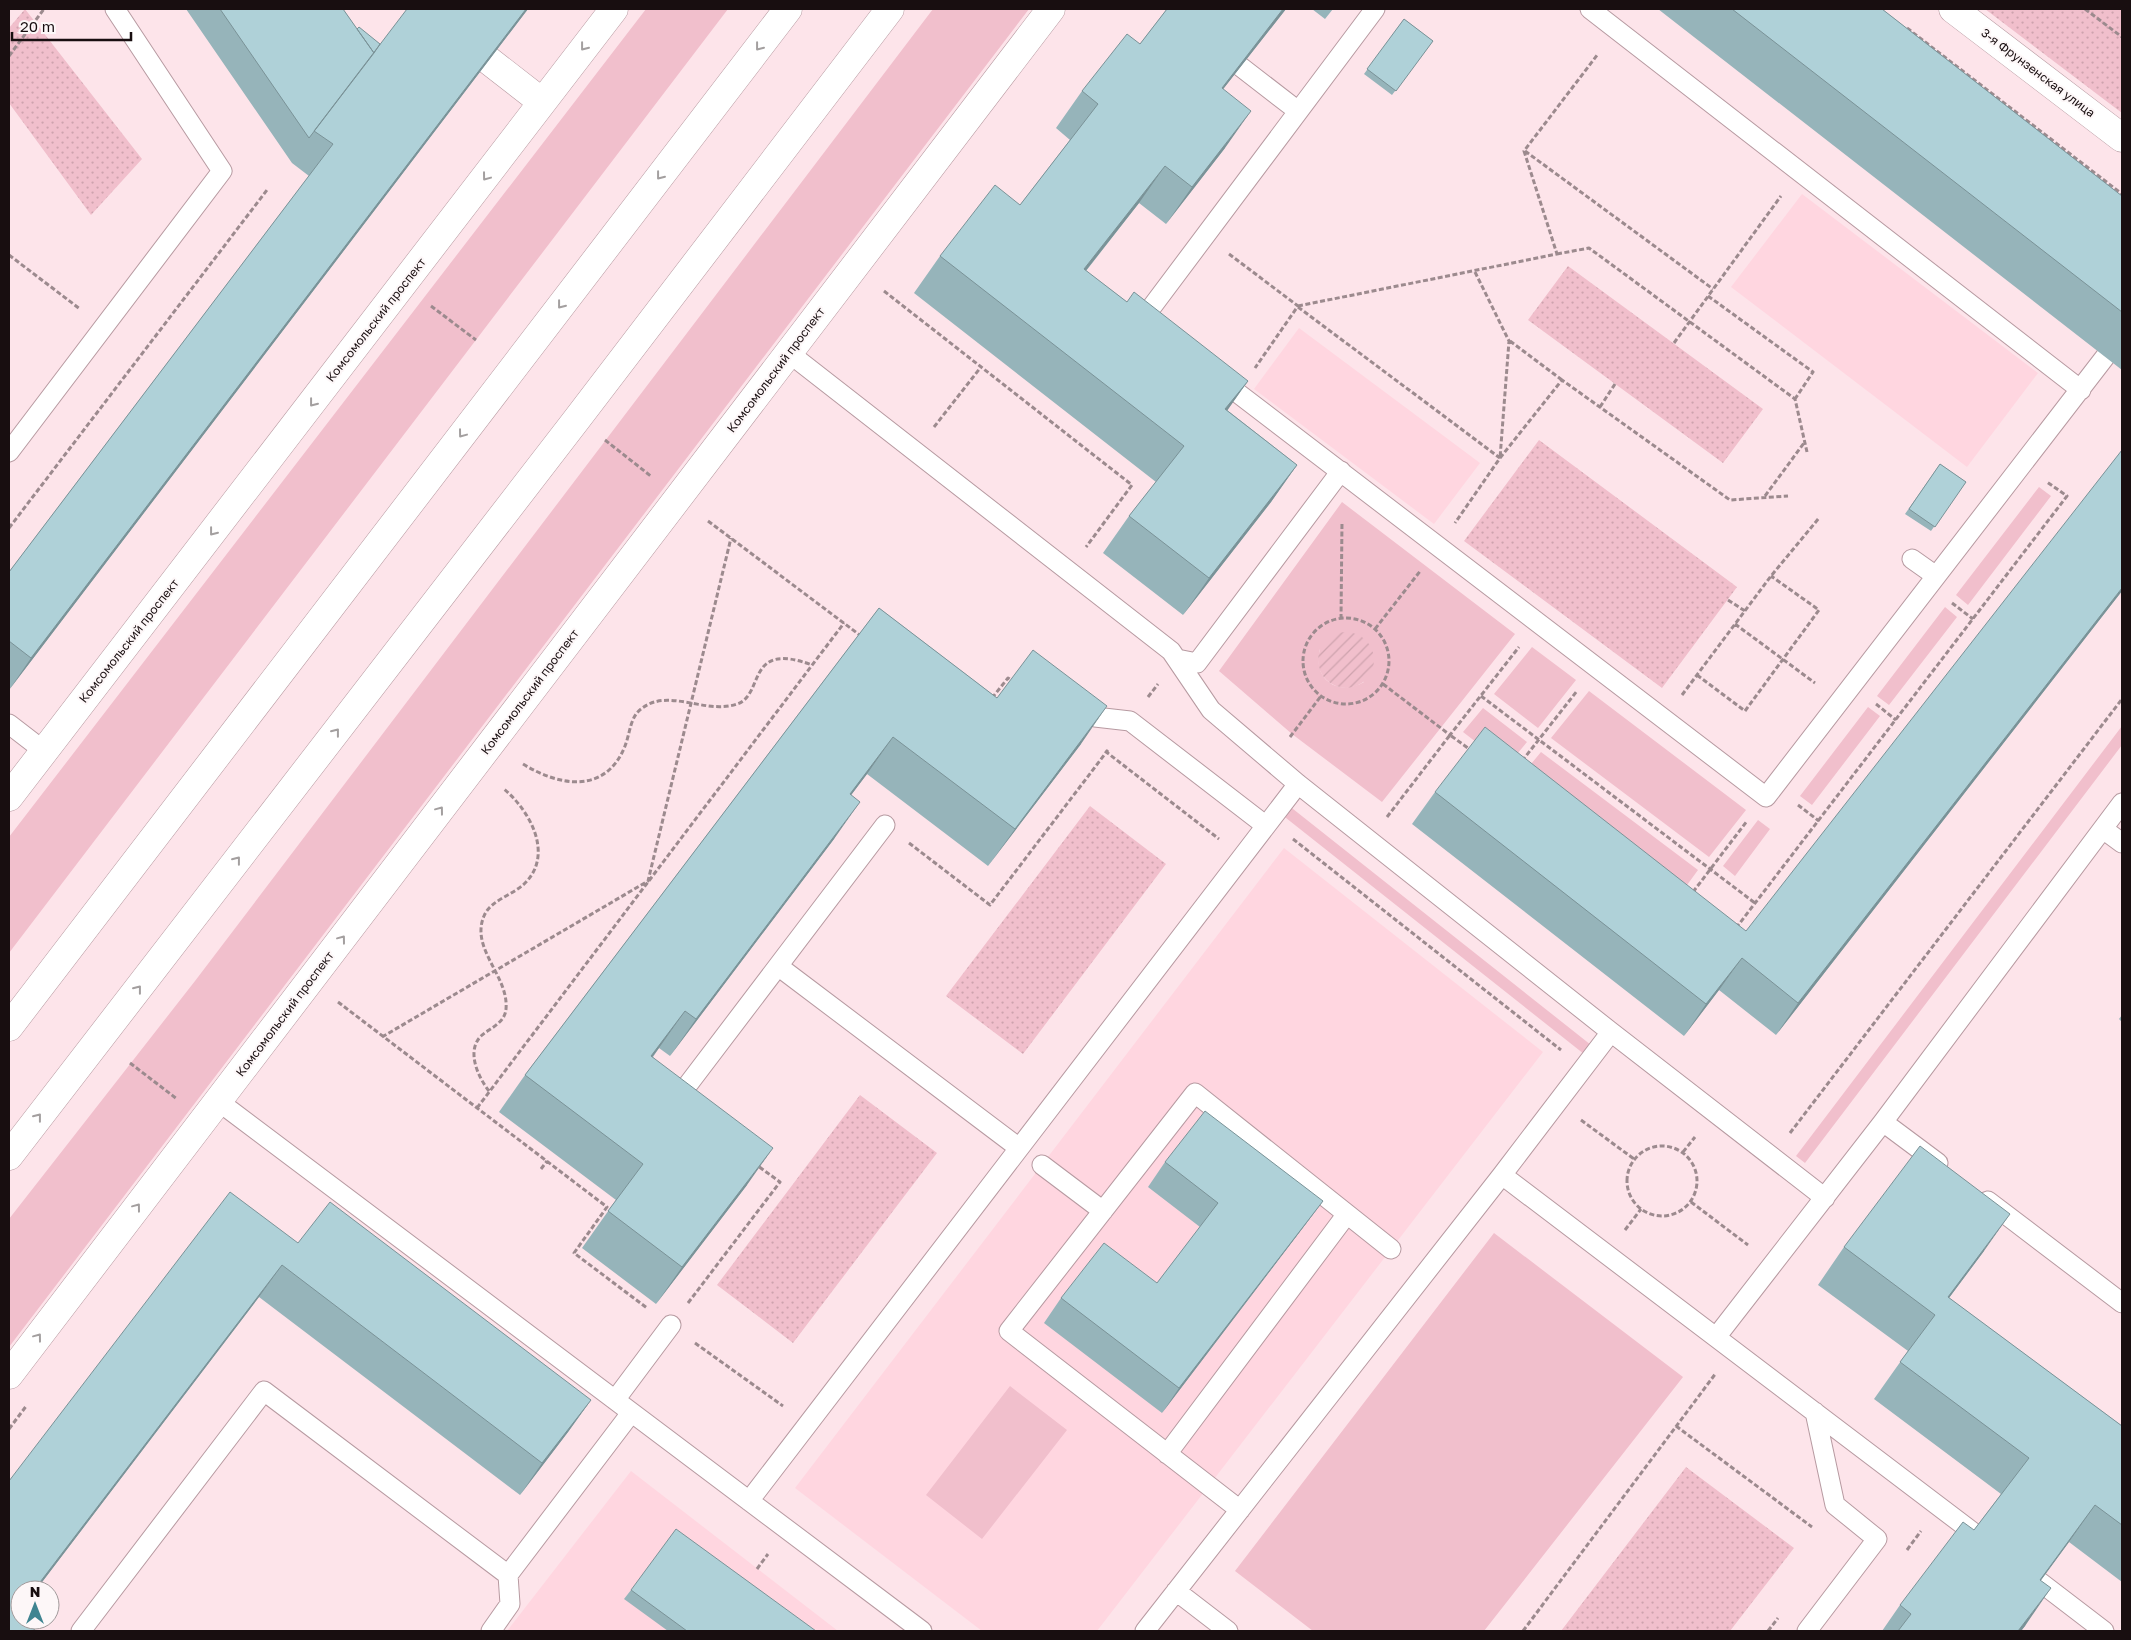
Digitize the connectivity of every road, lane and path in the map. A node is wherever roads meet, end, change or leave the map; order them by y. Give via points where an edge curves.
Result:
1 (44, 9) edge
2 (115, 9) edge
3 (614, 9) edge
4 (788, 9) edge
5 (890, 9) edge
6 (1051, 9) edge
7 (1375, 9) edge
8 (1590, 9) edge
9 (1953, 9) edge
10 (2085, 9) edge
11 (1905, 27) edge
12 (1617, 30) junction
13 (2122, 37) edge
14 (9, 54) edge
15 (488, 60) edge
16 (1241, 67) edge
17 (542, 102) junction
18 (1298, 111) junction
19 (2122, 138) edge
20 (1524, 151) junction
21 (1799, 171) junction
22 (267, 190) dead end
23 (2122, 194) edge
24 (1205, 235) junction
25 (1557, 254) junction
26 (9, 255) edge
27 (1475, 272) junction
28 (1712, 289) junction
29 (884, 291) dead end
30 (1708, 296) junction
31 (430, 305) dead end
32 (1298, 306) junction
33 (1690, 322) junction
34 (104, 326) junction
35 (1164, 336) edge
36 (476, 340) dead end
37 (1509, 341) junction
38 (1674, 343) dead end
39 (789, 353) junction
40 (2105, 357) edge
41 (1201, 365) edge
42 (981, 367) junction
43 (1562, 380) junction
44 (1615, 384) dead end
45 (2081, 390) junction
46 (1238, 393) junction
47 (1795, 400) junction
48 (1600, 407) junction
49 (605, 440) dead end
50 (1804, 442) junction
51 (915, 451) junction
52 (9, 452) edge
53 (1807, 452) dead end
54 (1500, 458) junction
55 (1341, 471) junction
56 (655, 479) dead end
57 (1788, 496) dead end
58 (1765, 497) junction
59 (1819, 518) dead end
60 (708, 521) dead end
61 (9, 528) edge
62 (731, 538) junction
63 (1438, 546) junction
64 (1912, 559) dead end
65 (1068, 570) junction
66 (1771, 576) junction
67 (1936, 576) junction
68 (1728, 600) dead end
69 (1745, 610) junction
70 (1341, 619) junction
71 (844, 623) junction
72 (1538, 623) junction
73 (1735, 624) junction
74 (1375, 629) junction
75 (867, 641) edge
76 (1177, 659) junction
77 (1783, 659) junction
78 (812, 665) junction
79 (1596, 667) junction
80 (1696, 675) junction
81 (1015, 683) edge
82 (1383, 684) junction
83 (1320, 696) junction
84 (1481, 696) junction
85 (2122, 699) edge
86 (991, 700) edge
87 (1840, 701) junction
88 (691, 704) junction
89 (1095, 717) edge
90 (1663, 719) junction
91 (1130, 721) junction
92 (9, 724) edge
93 (1540, 740) junction
94 (44, 751) junction
95 (1106, 752) junction
96 (1271, 762) junction
97 (524, 764) dead end
98 (1518, 766) edge
99 (1298, 784) junction
100 (504, 789) dead end
101 (9, 797) edge
102 (1766, 797) junction
103 (2122, 803) edge
104 (1267, 823) junction
105 (885, 825) joint
106 (2103, 829) junction
107 (2122, 843) edge
108 (1242, 856) junction
109 (1710, 868) junction
110 (648, 881) junction
111 (1690, 896) edge
112 (1755, 903) dead end
113 (778, 966) junction
114 (495, 970) junction
115 (338, 1002) dead end
116 (9, 1027) edge
117 (1611, 1032) junction
118 (382, 1037) junction
119 (130, 1063) dead end
120 (1583, 1067) junction
121 (489, 1091) junction
122 (218, 1101) junction
123 (1556, 1101) junction
124 (674, 1102) edge
125 (182, 1104) dead end
126 (477, 1108) junction
127 (1883, 1122) junction
128 (1019, 1148) junction
129 (9, 1156) edge
130 (1772, 1157) junction
131 (1634, 1159) junction
132 (547, 1161) junction
133 (1042, 1164) dead end
134 (757, 1165) edge
135 (541, 1169) dead end
136 (1953, 1174) edge
137 (1502, 1175) junction
138 (1976, 1192) edge
139 (1825, 1198) junction
140 (1691, 1202) junction
141 (1103, 1211) junction
142 (1347, 1214) junction
143 (1391, 1249) dead end
144 (1773, 1264) junction
145 (2122, 1303) edge
146 (671, 1326) junction
147 (1717, 1336) junction
148 (1733, 1350) junction
149 (9, 1375) edge
150 (615, 1400) junction
151 (631, 1412) junction
152 (1815, 1412) junction
153 (808, 1424) junction
154 (1676, 1426) junction
155 (1167, 1454) junction
156 (749, 1501) junction
157 (1240, 1510) junction
158 (1818, 1532) dead end
159 (1974, 1533) edge
160 (508, 1575) junction
161 (2040, 1582) edge
162 (1176, 1591) junction
163 (1779, 1616) dead end
164 (81, 1631) edge
165 (491, 1631) edge
166 (922, 1631) edge
167 (1145, 1631) edge
168 (1228, 1631) edge
169 (1523, 1631) edge
170 (1768, 1631) edge
171 (1807, 1631) edge
172 (2104, 1631) edge

1 - 14 path
2 - 34 lane via 222,171
3 -> 17 street, Комсомольский проспект
4 -> 116 street
129 -> 5 street
6 - 39 street, Комсомольский проспект
7 - 18 lane
8 - 12 lane
9 - 19 street, 3-я Фрунзенская улица
10 - 13 path
11 - 23 path
12 - 20 path
12 - 21 lane
15 - 17 street
16 - 18 lane
17 -> 94 street, Комсомольский проспект
18 - 24 lane
20 - 25 path
20 - 28 path
21 - 28 path
21 - 45 lane
22 - 61 path
24 - 32 path
24 - 35 lane via 1142,320
25 - 27 path
25 - 33 path via 1589,248
26 - 34 path
27 - 32 path
27 - 37 path
28 - 30 path
29 - 42 path
30 - 33 path
30 - 47 path via 1813,372
31 - 36 path
32 - 46 path
32 - 54 path
33 - 38 path
33 - 47 path
34 - 52 lane
37 - 43 path
37 - 54 path
39 - 51 lane
122 -> 39 street, Комсомольский проспект
40 - 45 lane
41 - 46 lane
42 - 51 path
42 - 65 path via 1132,485
43 - 48 path
43 - 54 path
44 - 48 path
45 - 67 lane
46 - 55 lane
47 - 50 path
48 - 58 path via 1730,500
49 - 56 path
50 - 53 path
50 - 58 path
51 - 65 lane
54 - 63 path
55 - 63 lane
55 - 70 path
55 - 76 lane via 1196,663
57 - 58 path
59 - 66 path
60 - 62 path
62 - 71 path
62 - 88 path
63 - 72 lane
63 - 74 path
64 - 67 lane
65 - 76 lane
66 - 69 path
66 - 77 path via 1819,610
67 - 87 lane
68 - 69 path
69 - 73 path
70 - 74 path via 1365,622
70 - 83 path via 1327,623 1315,632 1303,657 1304,672
71 - 75 path
71 - 78 path
72 - 79 lane
72 - 84 path
73 - 77 path
73 - 80 path
74 - 82 path via 1389,655 1389,670
76 - 91 path
76 - 96 lane via 1212,710
77 - 80 path via 1745,711
77 - 87 path
78 - 88 path via 787,660 769,663 761,667 746,699 738,704 711,707
78 - 110 path
79 - 90 lane
79 - 93 path
80 - 90 path
81 - 86 path via 1008,678
82 - 83 path via 1362,702 1333,702
82 - 84 path via 1450,734
83 - 96 path
84 - 93 path
85 - 130 path
87 - 102 lane
88 - 97 path via 656,700 639,710 618,761 605,774 587,782 549,778
88 - 110 path
89 - 91 lane
90 - 102 lane
91 - 95 path
91 - 104 lane
92 - 94 lane
93 - 98 path
93 - 109 path
94 - 101 street, Комсомольский проспект
95 - 105 path via 990,905
95 - 108 path
96 - 99 lane
99 - 104 lane
99 - 117 lane
100 - 114 path via 525,811 539,846 536,865 528,881 498,901 484,915 479,933
102 - 109 path
103 - 106 lane
104 - 108 lane
104 - 120 path
105 - 113 lane
106 - 107 lane
106 - 127 lane
108 - 128 lane
109 - 111 path
109 - 112 path
110 - 114 path
110 - 121 path
113 - 124 lane
113 - 128 lane
114 - 118 path
114 - 121 path via 506,1010 503,1018 481,1036 474,1051 474,1062
115 - 118 path
117 - 120 lane
117 - 130 lane
118 - 126 path
119 - 125 path
120 - 123 lane
121 - 126 path
149 -> 122 street, Комсомольский проспект
122 - 150 lane
123 - 131 path
123 - 137 lane
126 - 132 path
127 - 136 lane
127 - 139 lane
128 - 153 lane
130 - 139 lane
131 - 140 path via 1627,1176 1630,1195 1641,1209 1658,1216 1676,1213
131 - 140 path via 1648,1148 1666,1145 1684,1152 1695,1166 1698,1185
132 - 135 path
132 - 146 path via 607,1207 574,1253
133 - 141 lane
134 - 146 path via 780,1182
137 - 147 lane
137 - 157 lane
138 - 145 lane
139 - 144 lane
140 - 144 path
141 - 142 lane via 1195,1093
141 - 155 lane via 1009,1331
142 - 143 lane
142 - 155 lane
144 - 147 lane
146 - 150 lane
146 - 153 path
147 - 148 lane
148 - 152 lane
148 - 154 path
150 - 151 lane
151 - 156 lane
151 - 160 lane
152 - 159 lane
152 - 171 lane via 1835,1505 1878,1538
153 - 156 lane
154 - 158 path
154 - 169 path
155 - 157 lane
156 - 166 lane
157 - 162 lane
160 - 164 lane via 264,1391
160 - 165 lane via 510,1604
161 - 172 lane
162 - 167 lane
162 - 168 lane
163 - 170 path

